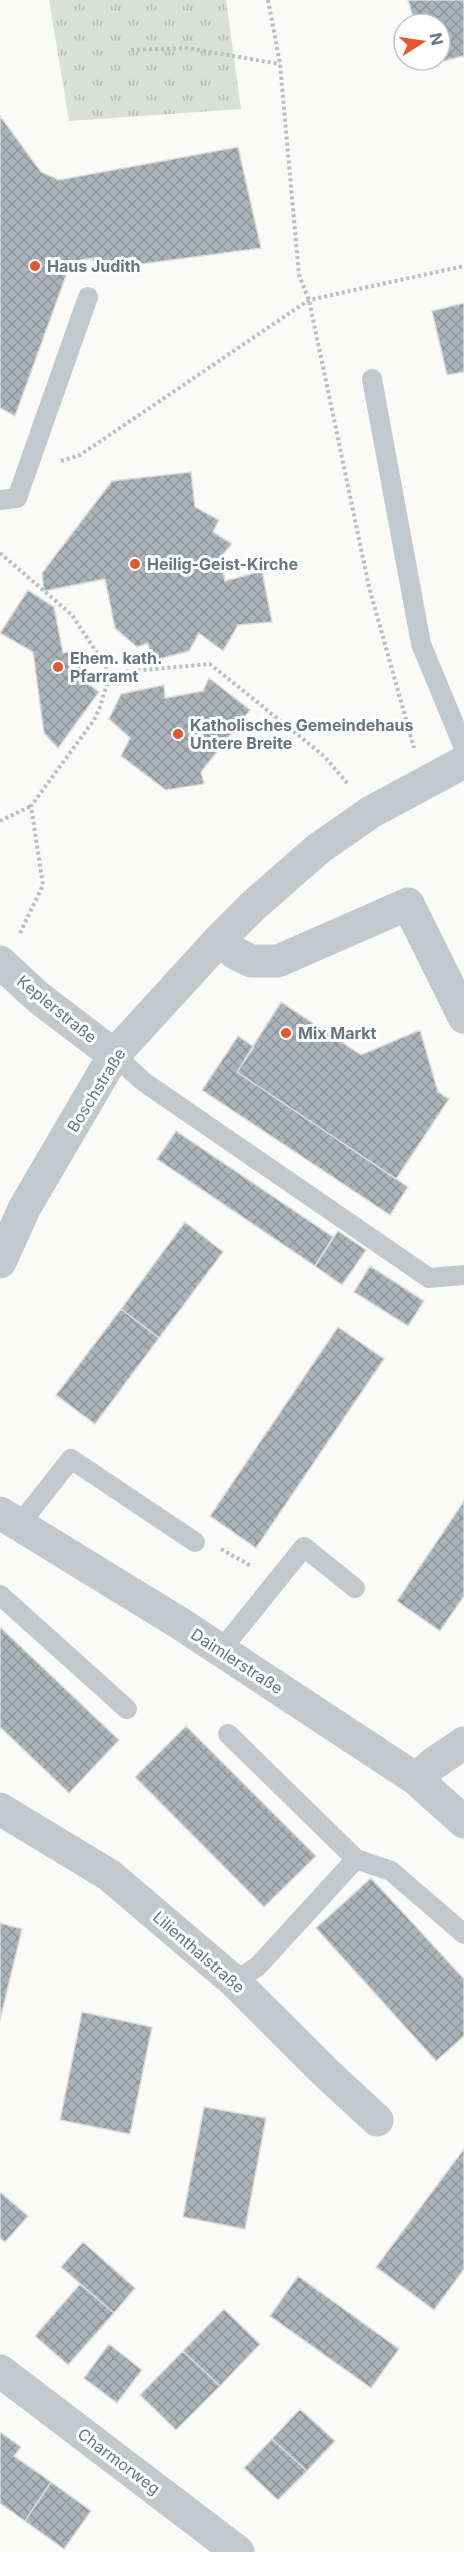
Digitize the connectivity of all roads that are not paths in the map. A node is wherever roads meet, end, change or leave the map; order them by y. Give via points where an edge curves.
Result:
1 (88, 297) dead end
2 (372, 379) dead end
3 (0, 500) edge
4 (464, 748) edge
5 (464, 762) edge
6 (221, 938) junction
7 (2, 965) edge
8 (464, 1017) edge
9 (114, 1055) junction
10 (0, 1262) edge
11 (464, 1275) edge
12 (10, 1519) edge
13 (195, 1542) road end
14 (355, 1588) dead end
15 (0, 1595) edge
16 (221, 1650) junction
17 (127, 1709) dead end
18 (228, 1734) dead end
19 (464, 1743) edge
20 (416, 1779) junction
21 (0, 1809) edge
22 (464, 1822) edge
23 (356, 1859) junction
24 (464, 1934) edge
25 (235, 1982) junction
26 (377, 2120) dead end
27 (0, 2371) edge
28 (238, 2552) edge

1 - 3 lane via 17,498
2 - 4 lane via 421,644
5 - 6 street, Boschstraße via 372,812 318,849
6 - 8 street via 235,953 251,961 278,961 408,904
6 - 9 street, Boschstraße
7 - 9 street, Keplerstraße
9 - 10 street, Boschstraße via 25,1207
9 - 11 lane via 144,1082 429,1278
12 - 13 lane via 71,1459
12 - 16 street, Daimlerstraße
14 - 16 lane via 304,1547
15 - 17 lane
16 - 20 street, Daimlerstraße
18 - 23 lane
19 - 20 street
20 - 22 street, Daimlerstraße
21 - 25 street, Lilienthalstraße via 109,1875
23 - 24 lane via 391,1871
23 - 25 lane via 258,1966
25 - 26 street, Lilienthalstraße
27 - 28 street, Charmorweg

